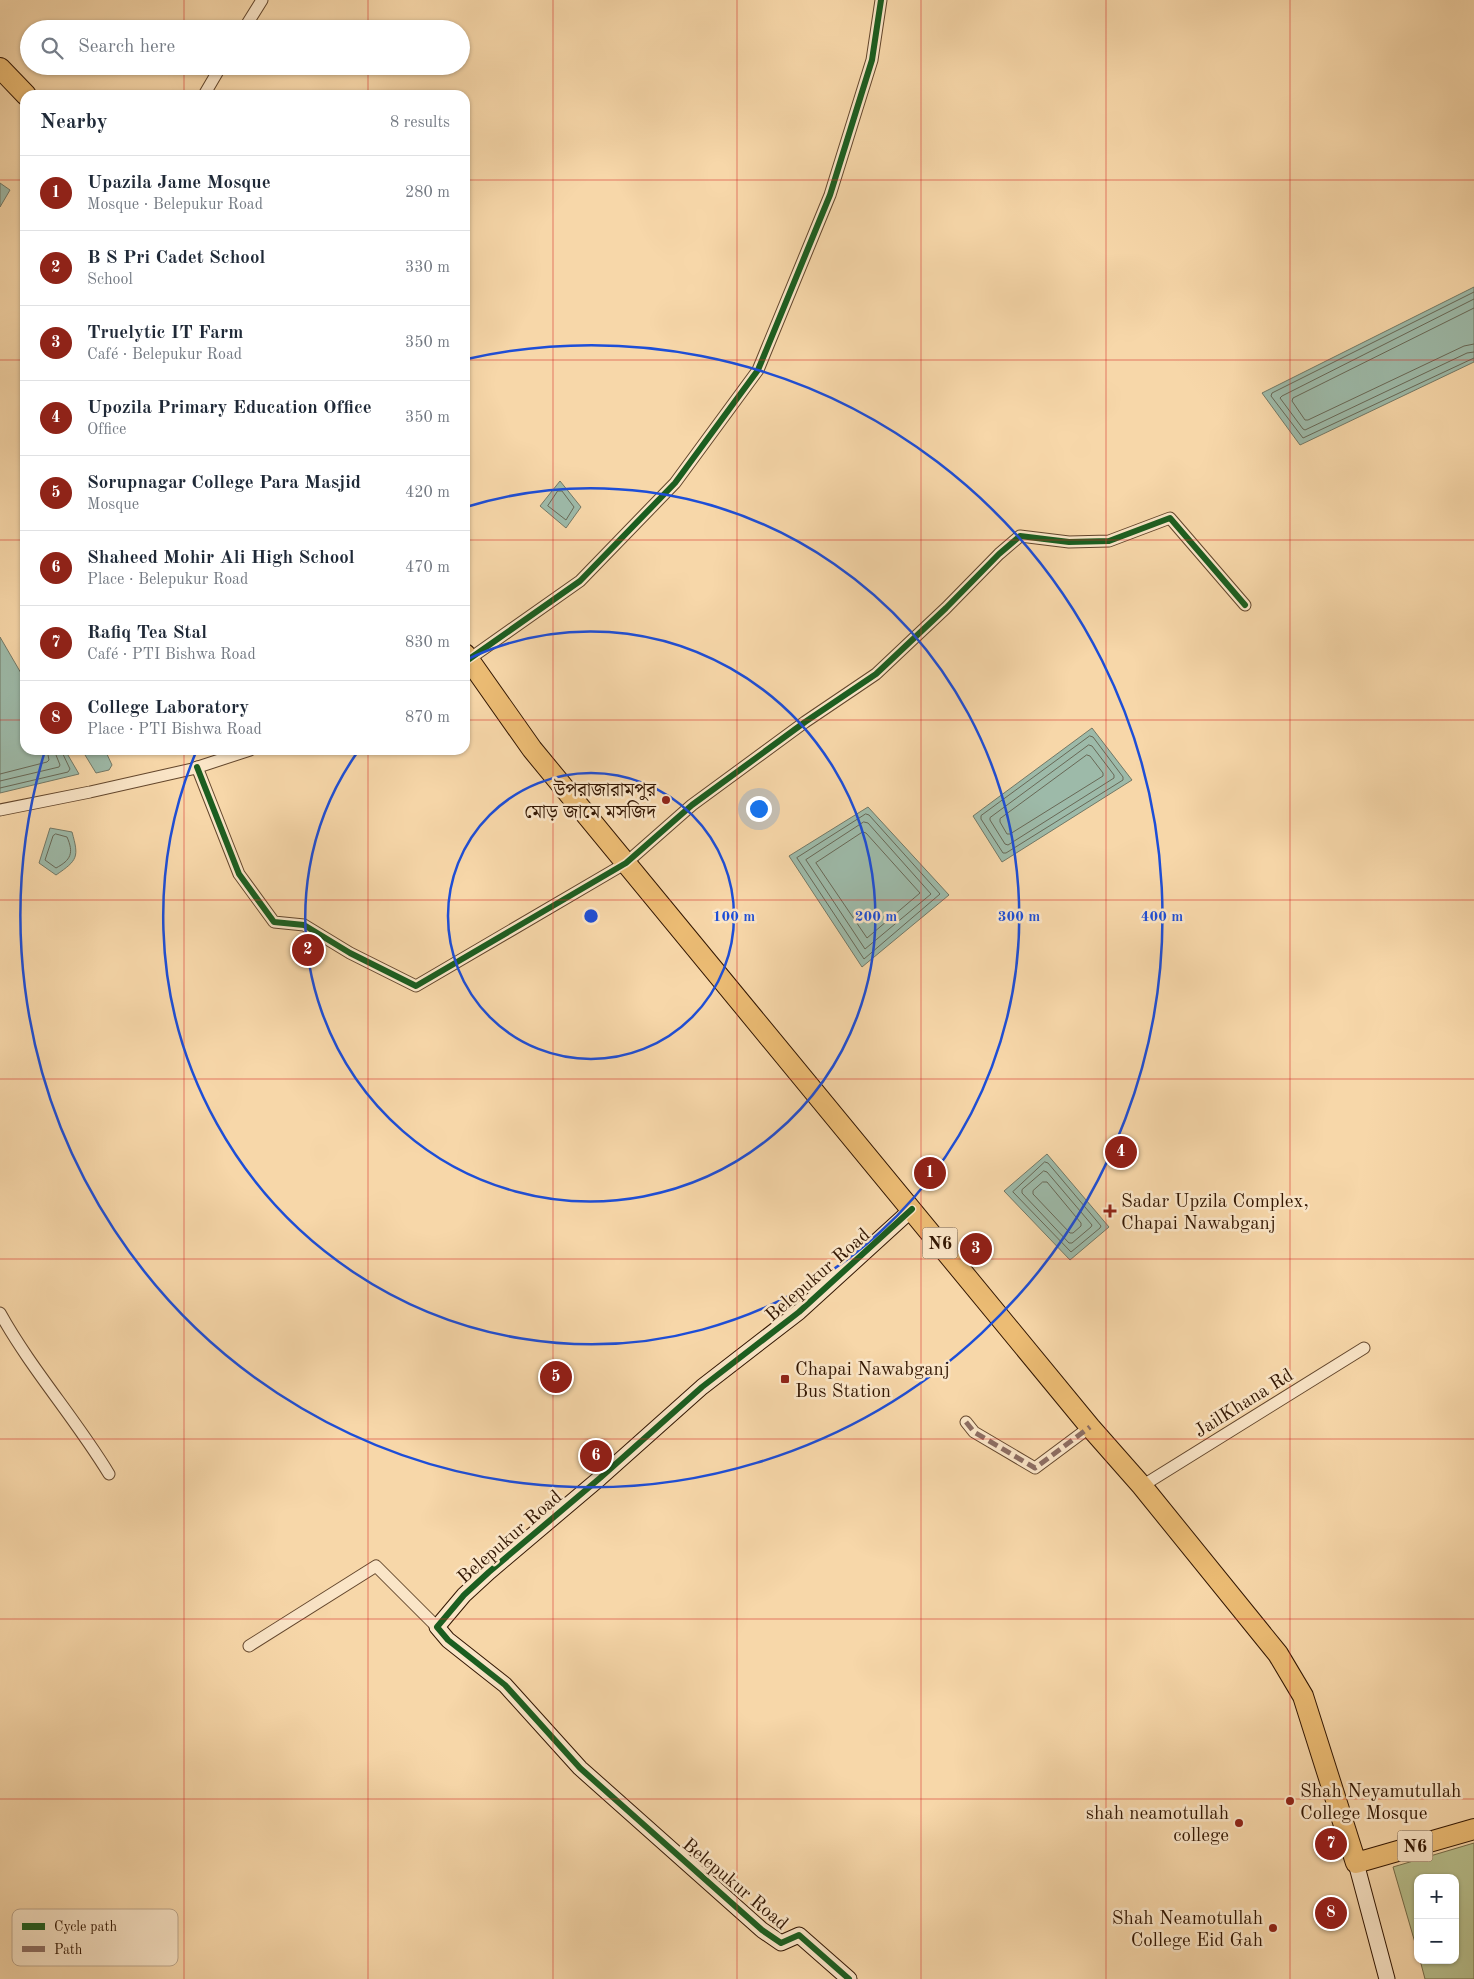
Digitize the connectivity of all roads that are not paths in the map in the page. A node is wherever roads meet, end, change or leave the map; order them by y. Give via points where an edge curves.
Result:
1 (262, 0) edge
2 (880, 0) edge
3 (250, 20) edge
4 (0, 68) edge
5 (216, 75) edge
6 (21, 90) edge
7 (207, 90) edge
8 (1245, 605) dead end
9 (470, 655) edge
10 (470, 664) edge
11 (234, 755) edge
12 (197, 767) junction
13 (0, 810) edge
14 (626, 863) junction
15 (912, 1209) junction
16 (0, 1313) edge
17 (1364, 1348) dead end
18 (966, 1422) dead end
19 (1090, 1427) junction
20 (109, 1474) dead end
21 (1142, 1486) junction
22 (437, 1627) junction
23 (249, 1646) dead end
24 (1474, 1830) edge
25 (1356, 1863) junction
26 (849, 1979) edge
27 (1387, 1979) edge

1 - 3 street
2 - 9 street via 872,60 830,195 758,370 675,483 580,581
4 - 6 highway
5 - 7 street
8 - 14 street via 1170,518 1109,541 1069,542 1020,536 876,674 692,805
10 - 14 highway, N6 via 532,749
11 - 12 street
12 - 13 street
12 - 14 street via 239,874 274,922 304,925 350,953 416,986
14 - 15 highway, N6
15 - 19 highway, N6
15 - 22 street, Belepukur Road via 799,1312 702,1387 489,1572
16 - 20 street
17 - 21 street, JailKhana Rd
18 - 19 street via 974,1432 1035,1468
19 - 21 highway, N6
21 - 25 highway, N6 via 1278,1654 1304,1696
22 - 23 street via 376,1566
22 - 26 street, Belepukur Road via 448,1640 505,1685 580,1768 762,1930 781,1943 800,1935
24 - 25 highway, N6
25 - 27 street

